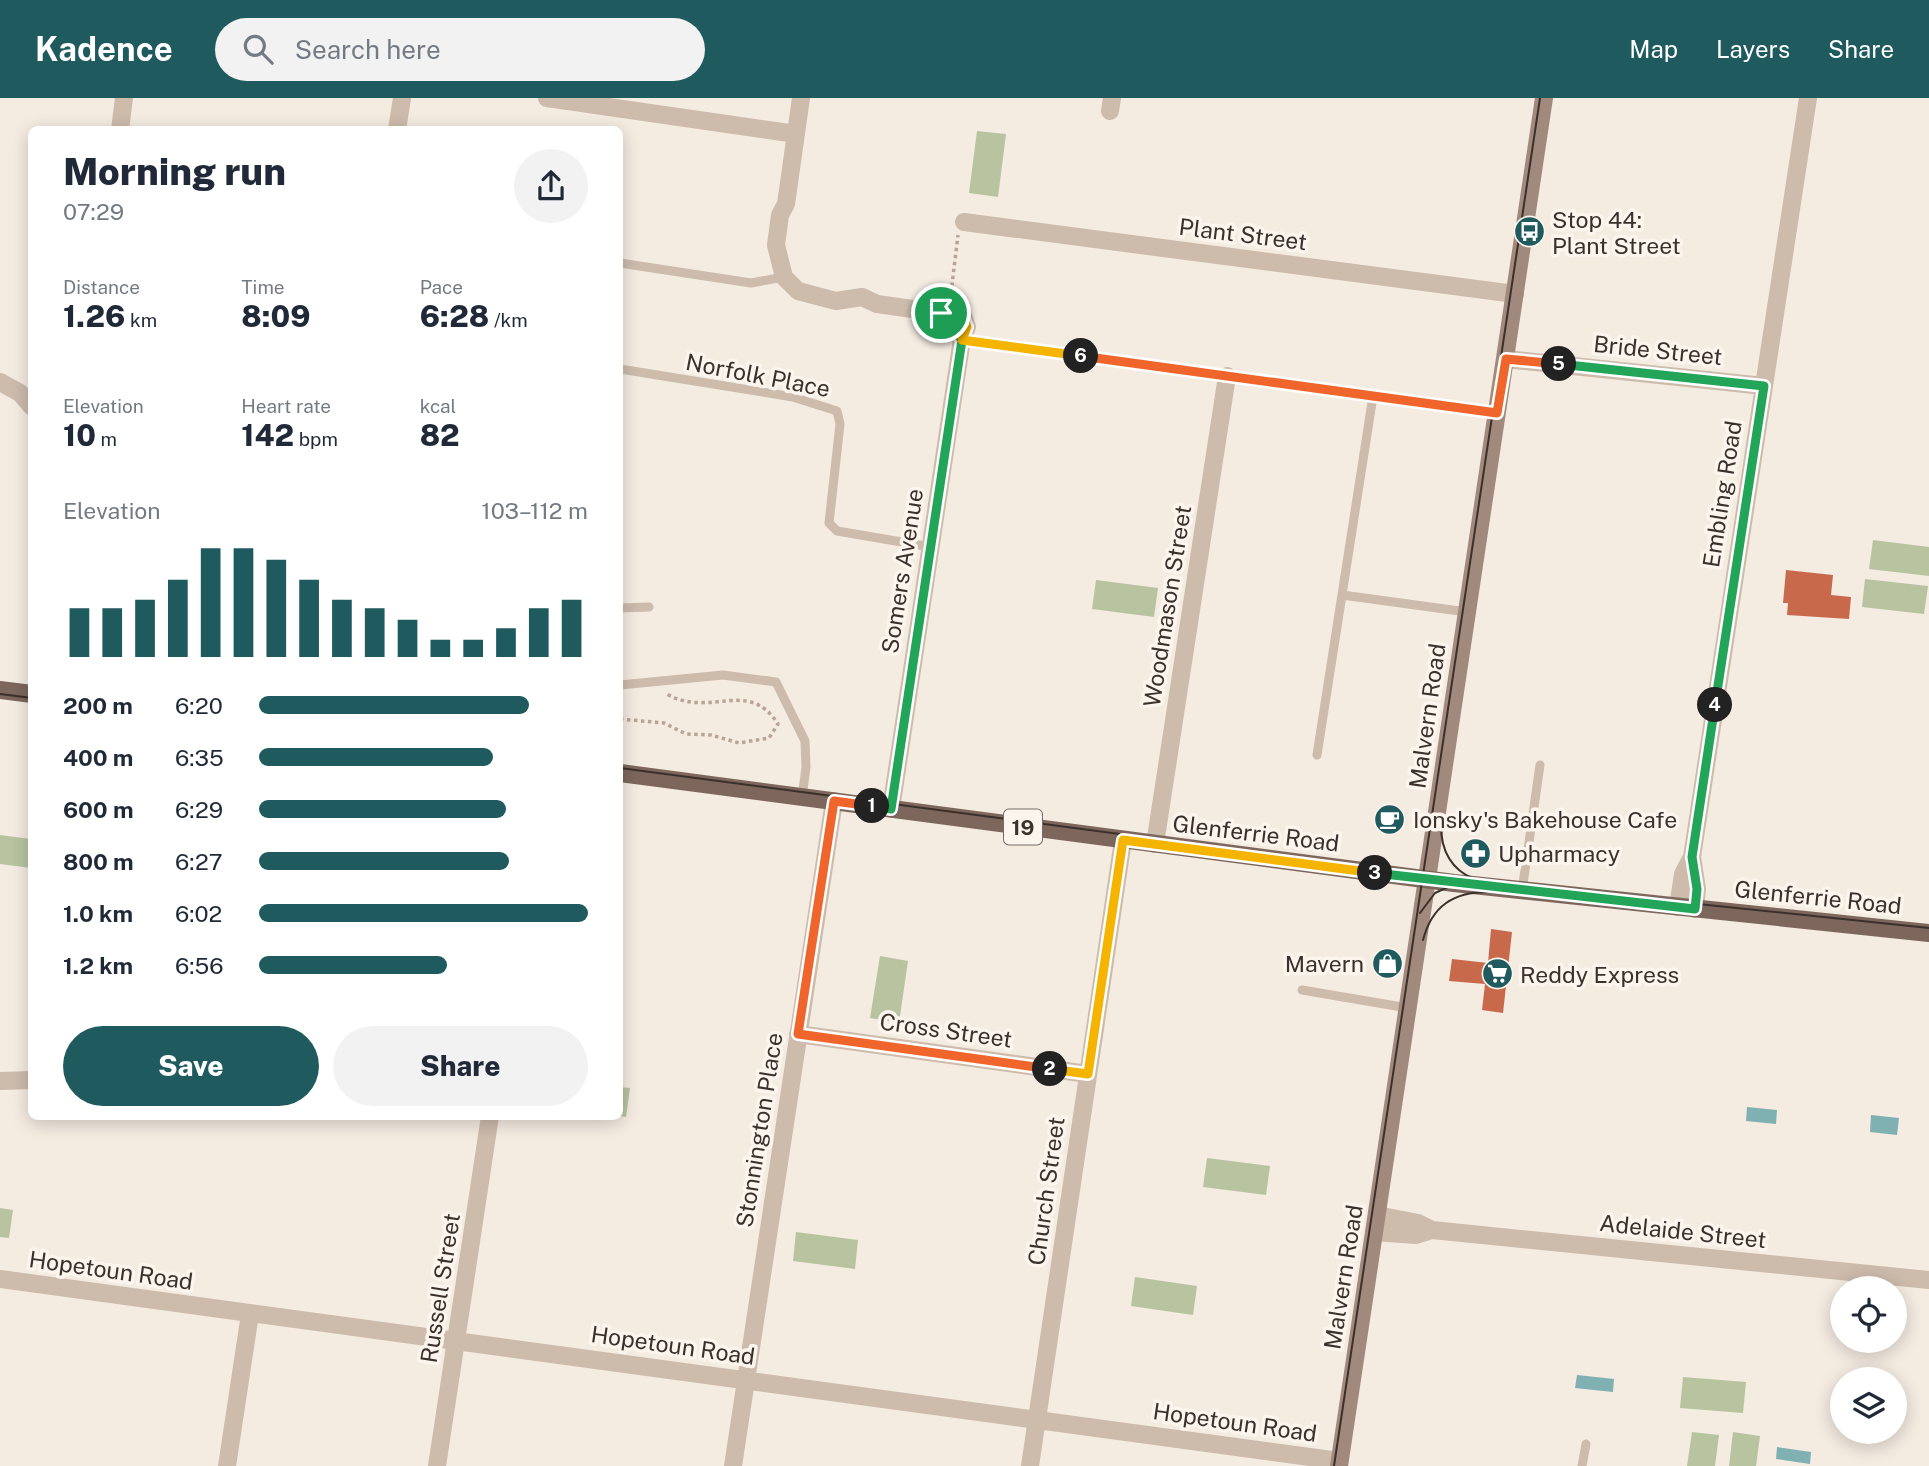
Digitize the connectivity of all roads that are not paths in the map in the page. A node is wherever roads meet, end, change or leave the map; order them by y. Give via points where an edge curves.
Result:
1 (124, 98) edge
2 (402, 98) edge
3 (547, 98) edge
4 (801, 98) edge
5 (1544, 98) edge
6 (1808, 98) edge
7 (120, 126) edge
8 (398, 126) edge
9 (796, 134) junction
10 (962, 224) road end
11 (623, 263) edge
12 (783, 277) junction
13 (1515, 294) junction
14 (962, 340) junction
15 (1506, 359) junction
16 (623, 369) edge
17 (1227, 376) junction
18 (0, 383) edge
19 (1764, 386) junction
20 (1373, 396) junction
21 (28, 403) edge
22 (1497, 413) junction
23 (931, 547) junction
24 (1342, 595) junction
25 (649, 607) dead end
26 (623, 608) edge
27 (1467, 612) junction
28 (623, 685) edge
29 (0, 690) edge
30 (28, 694) edge
31 (1317, 755) dead end
32 (1540, 765) dead end
33 (623, 773) edge
34 (802, 797) junction
35 (834, 801) junction
36 (891, 809) junction
37 (1123, 840) junction
38 (1155, 844) junction
39 (1427, 880) junction
40 (1522, 891) junction
41 (1686, 908) junction
42 (1929, 933) edge
43 (1302, 990) dead end
44 (1408, 1008) junction
45 (798, 1034) junction
46 (1088, 1074) junction
47 (28, 1080) edge
48 (0, 1081) edge
49 (489, 1120) edge
50 (1376, 1224) junction
51 (0, 1279) edge
52 (1929, 1280) edge
53 (250, 1314) junction
54 (457, 1340) junction
55 (746, 1380) junction
56 (1036, 1420) junction
57 (1586, 1444) dead end
58 (1339, 1463) edge
59 (227, 1466) edge
60 (437, 1466) edge
61 (733, 1466) edge
62 (1030, 1466) edge
63 (1582, 1466) edge

1 - 7 street
2 - 8 street
3 - 9 street
4 - 9 street
5 - 13 main road, Malvern Road
6 - 19 street, Embling Road
9 - 12 street via 786,204 790,217 779,258
10 - 13 street, Plant Street
11 - 12 lane via 751,283
12 - 14 street, Somers Avenue via 798,291 836,300 862,297 877,304 941,313 949,309 963,316 967,327
13 - 15 main road, Malvern Road
14 - 17 lane
14 - 23 street, Somers Avenue
15 - 19 street, Bride Street
15 - 22 main road, Malvern Road
16 - 23 lane, Norfolk Place via 793,397 837,411 840,424 829,523 837,531
17 - 20 lane
17 - 38 street, Woodmason Street
18 - 21 street
19 - 41 street, Embling Road via 1692,857 1697,889
20 - 22 lane
20 - 24 lane
22 - 27 main road, Malvern Road
23 - 36 street, Somers Avenue
24 - 27 lane
24 - 31 lane
25 - 26 lane
27 - 39 main road, Malvern Road
28 - 34 lane via 723,675 776,682 805,741
29 - 30 main road
32 - 40 lane
33 - 34 main road, Glenferrie Road / 19
34 - 35 main road, Glenferrie Road / 19
35 - 36 main road, Glenferrie Road / 19
35 - 45 street, Stonnington Place
36 - 37 main road, Glenferrie Road / 19
37 - 38 main road, Glenferrie Road / 19
37 - 46 street, Church Street
38 - 39 main road, Glenferrie Road / 19
39 - 40 main road, Glenferrie Road / 19
39 - 44 main road, Malvern Road
40 - 41 main road, Glenferrie Road / 19
41 - 42 main road, Glenferrie Road / 19
43 - 44 lane
44 - 50 main road, Malvern Road
45 - 46 street, Cross Street
45 - 55 street, Stonnington Place
46 - 56 street, Church Street
47 - 48 street
49 - 54 street, Russell Street
50 - 52 street, Adelaide Street via 1418,1223 1432,1230
50 - 58 main road, Malvern Road
51 - 53 street, Hopetoun Road
53 - 54 street, Hopetoun Road
53 - 59 street
54 - 55 street, Hopetoun Road
54 - 60 street, Russell Street
55 - 56 street, Hopetoun Road
55 - 61 street, Stonnington Place
56 - 58 street, Hopetoun Road
56 - 62 street, Church Street
57 - 63 lane

